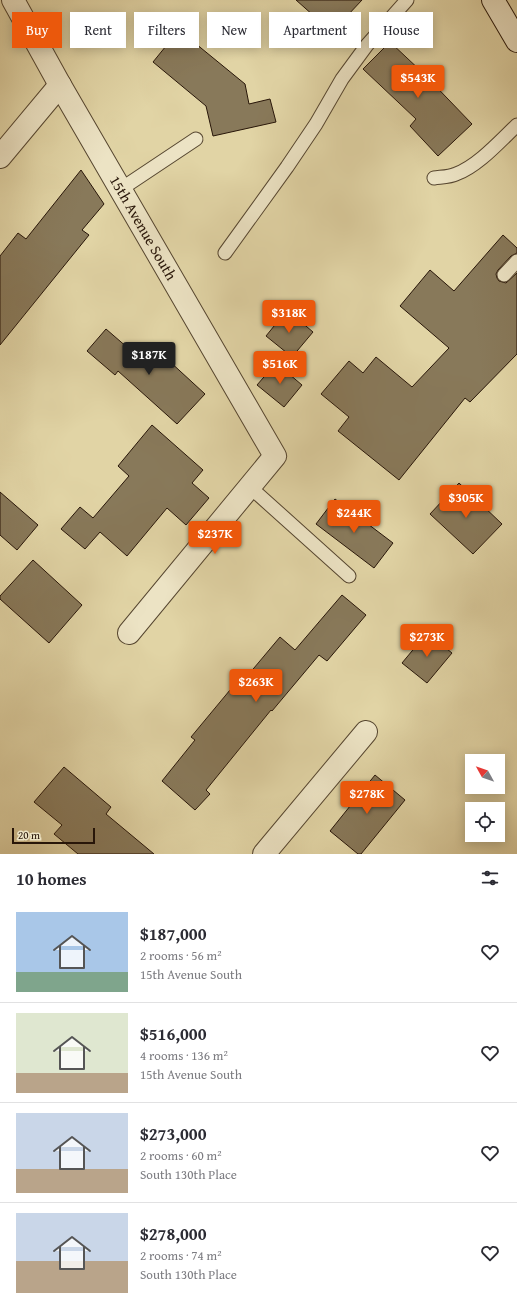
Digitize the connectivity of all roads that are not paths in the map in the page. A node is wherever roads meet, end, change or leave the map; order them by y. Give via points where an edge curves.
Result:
1 (13, 0) edge
2 (407, 0) edge
3 (493, 0) edge
4 (517, 41) edge
5 (60, 85) junction
6 (517, 125) edge
7 (196, 139) dead end
8 (0, 157) edge
9 (434, 178) dead end
10 (121, 189) junction
11 (224, 253) dead end
12 (517, 261) edge
13 (504, 275) dead end
14 (250, 487) junction
15 (349, 576) dead end
16 (129, 633) dead end
17 (366, 732) dead end
18 (264, 854) edge

1 - 5 street, 15th Avenue South
2 - 11 lane via 367,45 342,79 287,167
3 - 4 street
5 - 8 street
5 - 10 street, 15th Avenue South
6 - 9 lane via 475,163 456,174
7 - 10 lane
10 - 14 street, 15th Avenue South via 275,456
12 - 13 lane
14 - 15 lane
14 - 16 street
17 - 18 street

